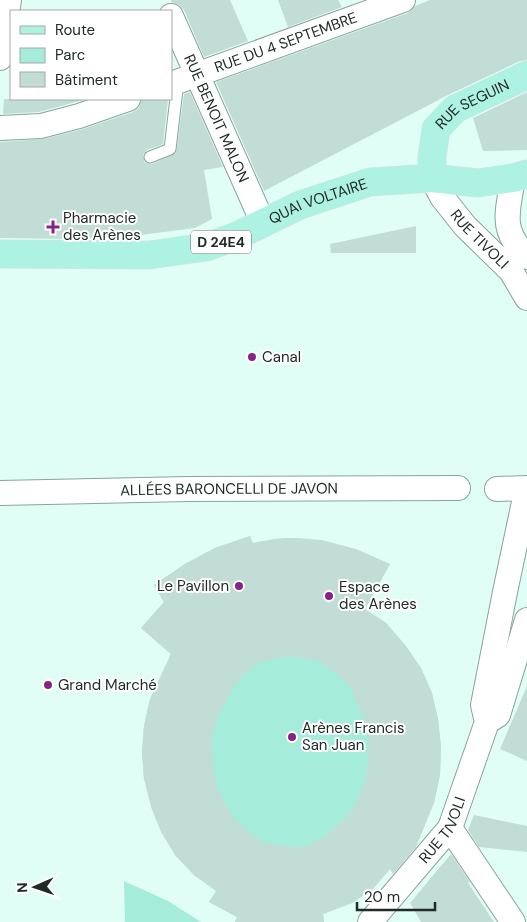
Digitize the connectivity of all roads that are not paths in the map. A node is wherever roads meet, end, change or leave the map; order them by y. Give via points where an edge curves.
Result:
1 (9, 0) edge
2 (402, 0) edge
3 (172, 22) edge
4 (0, 58) edge
5 (527, 75) edge
6 (182, 80) edge
7 (125, 100) edge
8 (0, 128) edge
9 (150, 158) dead end
10 (520, 176) edge
11 (432, 178) junction
12 (263, 223) junction
13 (0, 254) edge
14 (527, 257) edge
15 (527, 298) edge
16 (458, 488) dead end
17 (497, 488) dead end
18 (527, 488) edge
19 (0, 493) edge
20 (524, 524) edge
21 (527, 620) edge
22 (487, 722) junction
23 (450, 828) junction
24 (370, 922) edge
25 (514, 922) edge

1 - 4 street
2 - 6 street, RUE DU 4 SEPTEMBRE
3 - 6 street, RUE BENOIT MALON
5 - 11 main road, RUE SEGUIN via 455,109 436,129
6 - 9 lane via 170,149
6 - 12 street, RUE BENOIT MALON
7 - 8 street via 42,126
10 - 11 main road, D 24E4 via 478,183
10 - 14 street, RUE TIVOLI via 507,210 508,230
11 - 12 main road, QUAI VOLTAIRE / D 24E4 via 370,182 300,205
11 - 15 street, RUE TIVOLI via 442,197 465,226 511,271
12 - 13 main road, QUAI VOLTAIRE / D 24E4 via 207,247 149,256
16 - 19 street, ALLÉES BARONCELLI DE JAVON
17 - 18 street
18 - 20 street, RUE TIVOLI
20 - 22 street, RUE TIVOLI via 483,705
21 - 22 street, RUE TIVOLI via 498,716
22 - 23 street, RUE TIVOLI
23 - 24 street, RUE TIVOLI
23 - 25 street

